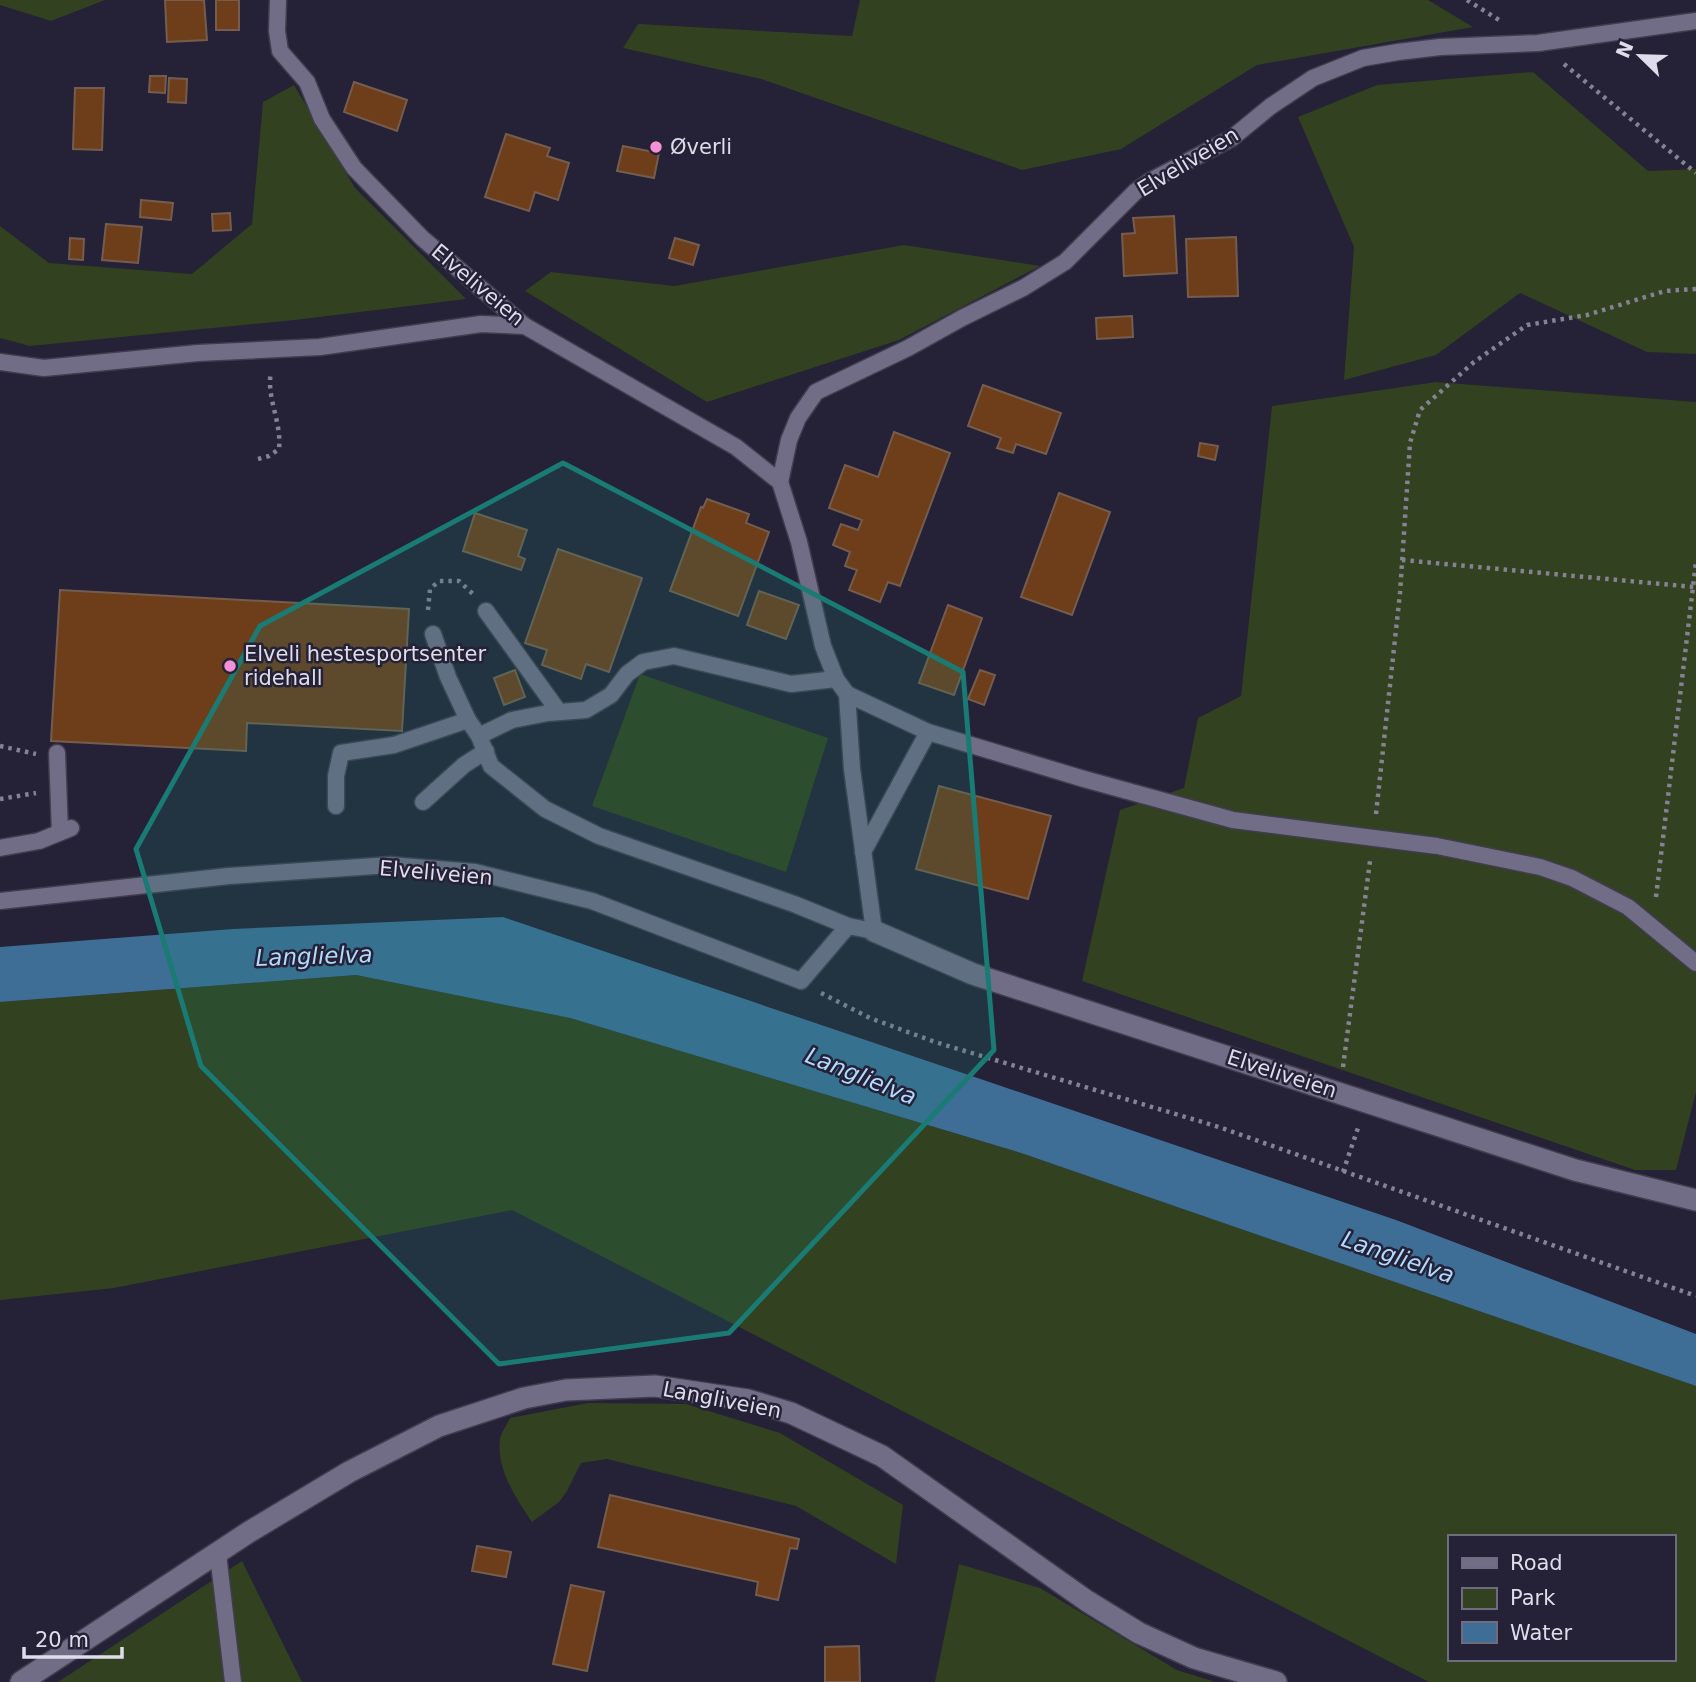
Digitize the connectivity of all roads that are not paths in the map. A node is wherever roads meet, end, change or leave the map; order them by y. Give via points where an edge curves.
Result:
1 (278, 0) edge
2 (1696, 22) edge
3 (525, 326) junction
4 (0, 362) edge
5 (780, 482) junction
6 (486, 611) road end
7 (433, 634) road end
8 (836, 679) junction
9 (847, 694) junction
10 (559, 712) junction
11 (467, 720) junction
12 (928, 732) junction
13 (483, 744) junction
14 (57, 756) road end
15 (423, 802) dead end
16 (336, 806) dead end
17 (0, 848) edge
18 (863, 852) junction
19 (0, 901) edge
20 (848, 926) junction
21 (874, 930) junction
22 (1696, 963) edge
23 (1696, 1200) edge
24 (218, 1554) junction
25 (21, 1682) edge
26 (233, 1682) edge
27 (1276, 1682) edge

1 - 3 lane, Elveliveien via 280,51 307,82 321,118 354,168 422,238
2 - 5 lane, Elveliveien via 1538,43 1398,52 1363,58 1313,78 1232,138 1143,186 1065,262 1023,288 816,392 789,440
3 - 4 lane via 481,324 320,347 44,368
3 - 5 lane, Elveliveien via 736,447
5 - 8 lane, Elveliveien
6 - 10 lane
7 - 11 lane, Elveliveien
8 - 9 lane, Elveliveien
8 - 10 lane via 791,684 674,656 643,662 611,695 586,710
9 - 12 lane
9 - 18 lane
10 - 13 lane via 512,720
11 - 13 lane, Elveliveien
11 - 16 lane via 394,745 341,753
12 - 18 lane
12 - 22 lane via 1233,820 1437,846 1540,867 1628,907
13 - 15 lane
13 - 20 lane, Elveliveien via 491,766 545,809 599,836
14 - 17 lane via 58,795 66,830 39,841
18 - 21 lane
19 - 20 lane, Elveliveien via 229,876 390,865 475,873 592,901 801,981
20 - 21 lane, Elveliveien
21 - 23 street, Elveliveien via 973,974 1575,1170
24 - 25 street, Langliveien
24 - 26 lane
24 - 27 street, Langliveien via 349,1472 439,1426 524,1398 566,1390 655,1386 748,1400 790,1413 882,1456 1139,1633 1194,1658

